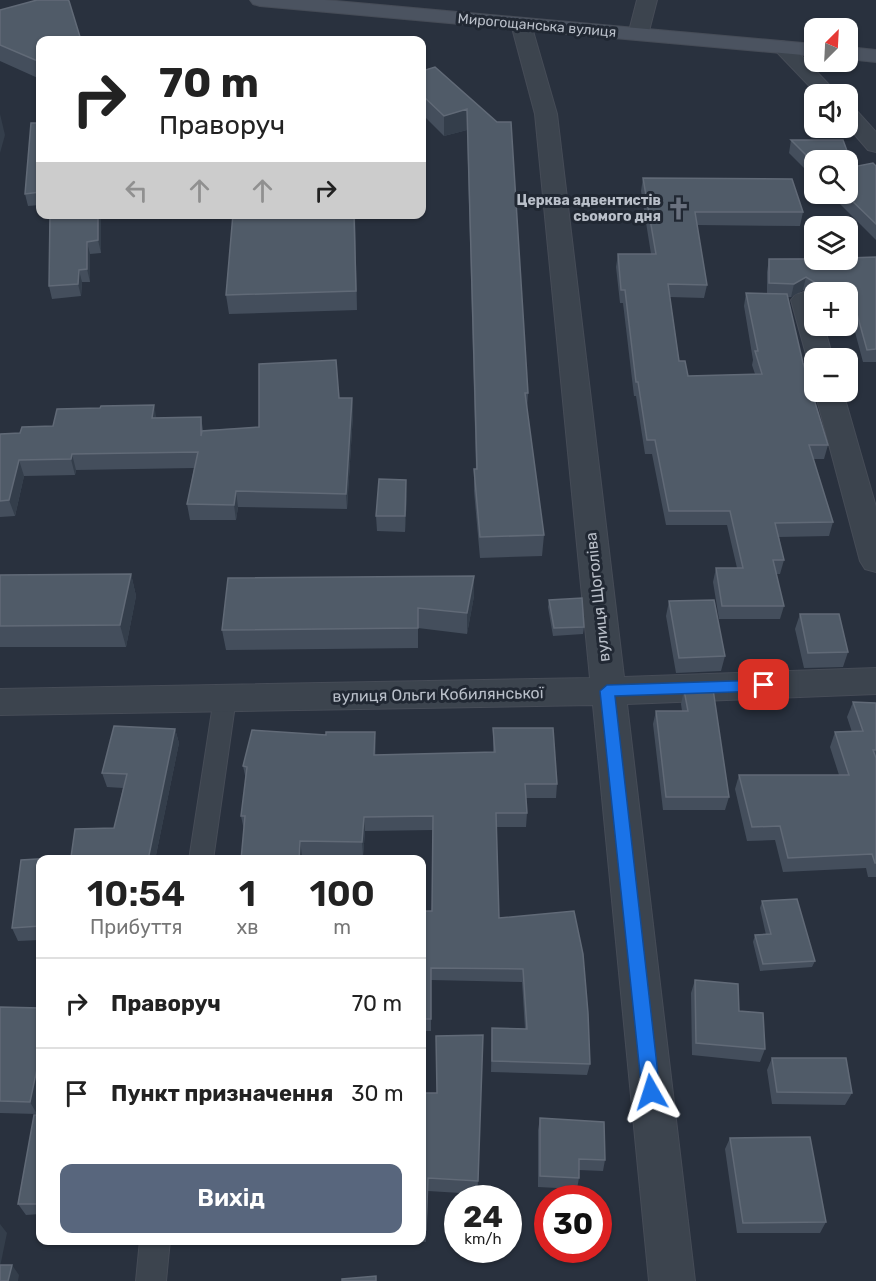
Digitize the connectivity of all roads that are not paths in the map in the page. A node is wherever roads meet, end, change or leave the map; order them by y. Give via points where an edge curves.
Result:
1 (260, 0) edge
2 (647, 0) edge
3 (521, 24) junction
4 (638, 34) junction
5 (782, 47) junction
6 (804, 49) edge
7 (858, 54) edge
8 (876, 56) edge
9 (818, 84) edge
10 (858, 126) edge
11 (876, 145) edge
12 (832, 402) edge
13 (876, 561) edge
14 (876, 681) edge
15 (607, 691) junction
16 (225, 698) junction
17 (0, 702) edge
18 (202, 855) edge
19 (155, 1245) edge
20 (151, 1281) edge
21 (672, 1281) edge

1 - 3 main road, Мирогощанська вулиця
2 - 4 street
3 - 4 main road, Мирогощанська вулиця
3 - 15 street, вулиця Щоголіва via 546,114
4 - 5 main road, Мирогощанська вулиця
5 - 6 main road, Мирогощанська вулиця
5 - 9 street
7 - 8 main road
10 - 11 street
12 - 13 street
14 - 15 street, вулиця Ольги Кобилянської
15 - 16 street, вулиця Ольги Кобилянської
15 - 21 street, вулиця Щоголіва
16 - 17 street, вулиця Ольги Кобилянської
16 - 18 lane
19 - 20 lane

